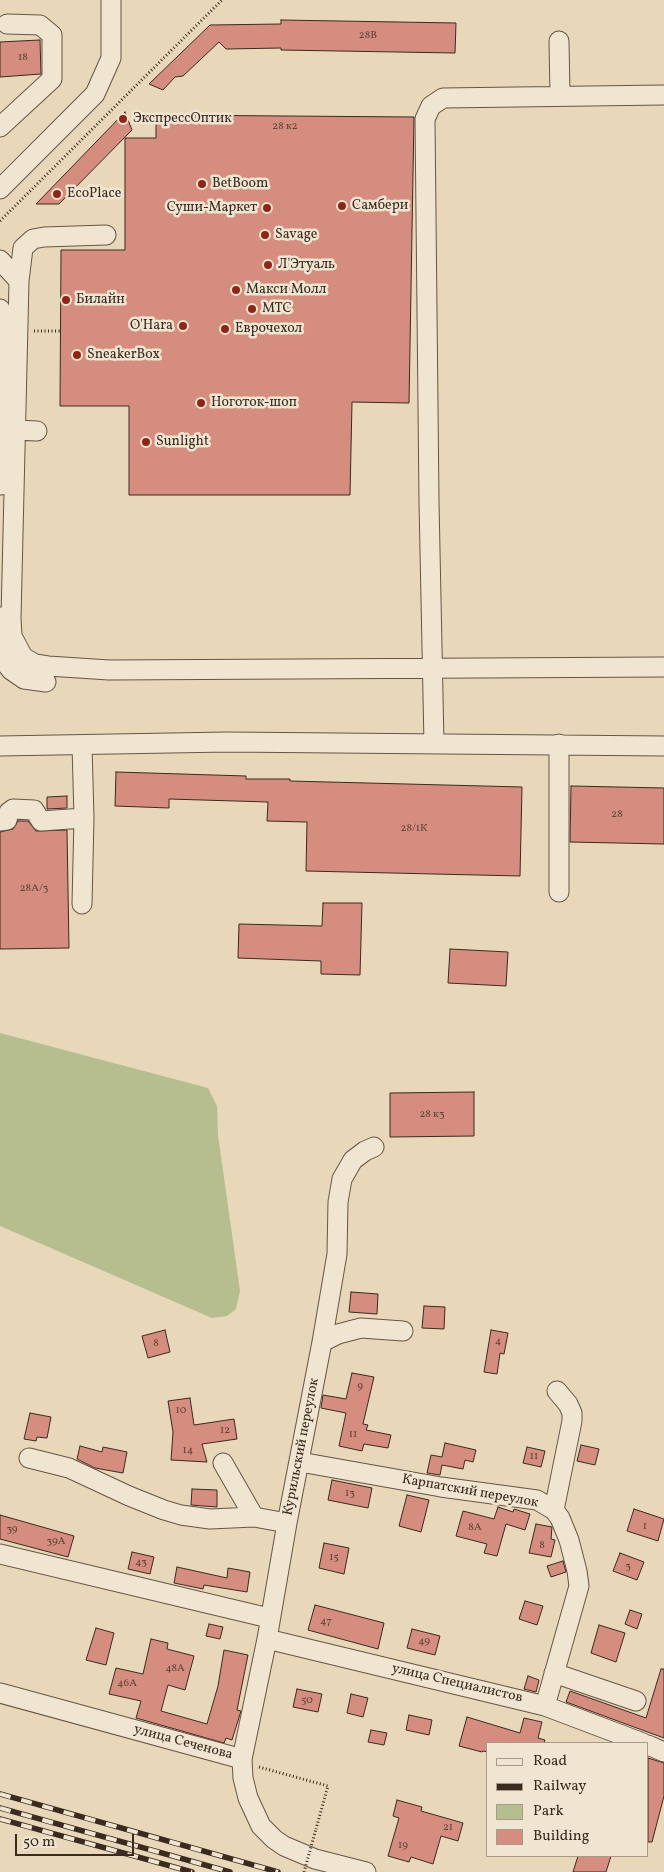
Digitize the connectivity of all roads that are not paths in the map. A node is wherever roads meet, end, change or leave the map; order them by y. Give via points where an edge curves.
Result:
1 (111, 0) edge
2 (7, 24) dead end
3 (558, 41) dead end
4 (664, 95) edge
5 (560, 96) junction
6 (0, 127) edge
7 (0, 189) edge
8 (106, 235) dead end
9 (0, 260) edge
10 (20, 281) junction
11 (0, 309) edge
12 (15, 430) junction
13 (38, 431) dead end
14 (664, 667) edge
15 (86, 669) junction
16 (432, 669) junction
17 (11, 670) junction
18 (46, 682) dead end
19 (434, 744) junction
20 (559, 744) junction
21 (82, 745) junction
22 (0, 746) edge
23 (664, 746) edge
24 (84, 818) junction
25 (0, 821) edge
26 (559, 892) dead end
27 (82, 904) dead end
28 (374, 1147) dead end
29 (402, 1331) dead end
30 (322, 1342) junction
31 (557, 1391) dead end
32 (29, 1458) dead end
33 (300, 1462) junction
34 (223, 1463) dead end
35 (554, 1510) junction
36 (254, 1517) junction
37 (287, 1523) junction
38 (0, 1554) edge
39 (269, 1618) junction
40 (267, 1639) junction
41 (554, 1673) junction
42 (0, 1693) edge
43 (636, 1701) dead end
44 (545, 1706) junction
45 (640, 1742) edge
46 (649, 1745) edge
47 (664, 1752) edge
48 (242, 1759) junction
49 (366, 1872) edge

1 - 7 street via 111,58 95,94
2 - 6 street via 40,25 52,35 52,79
3 - 5 street
4 - 5 street
5 - 16 street via 443,98 431,106 426,119
8 - 10 street via 32,239 23,248
9 - 10 street
10 - 12 street
11 - 17 street via 3,318 1,657
12 - 13 street
12 - 15 street via 12,636 23,657 35,664
14 - 16 street
15 - 16 street
15 - 17 street
16 - 19 street
17 - 18 street via 24,679
19 - 20 street
19 - 21 street via 226,742
20 - 23 street
20 - 26 street
21 - 22 street
21 - 24 street
24 - 25 street via 41,820 34,810 13,809 6,820
24 - 27 street
28 - 30 street, Курильский переулок via 353,1160 342,1179 337,1254
29 - 30 street via 361,1328
30 - 33 street, Курильский переулок
31 - 35 street via 568,1404 572,1421
32 - 36 street via 69,1468 129,1496 181,1515 210,1519
33 - 35 street, Карпатский переулок via 538,1500
33 - 37 street, Курильский переулок
34 - 36 street
35 - 41 street, Карпатский переулок via 570,1540 578,1586
36 - 37 street
37 - 39 street, Курильский переулок
38 - 39 street
39 - 40 street, Курильский переулок
40 - 44 street, улица Специалистов
40 - 48 street, Курильский переулок
41 - 43 street
41 - 44 street, Карпатский переулок
42 - 48 street, улица Сеченова
44 - 45 street, улица Специалистов
46 - 47 street
48 - 49 street, улица Сеченова via 248,1798 261,1826 274,1839 315,1859

